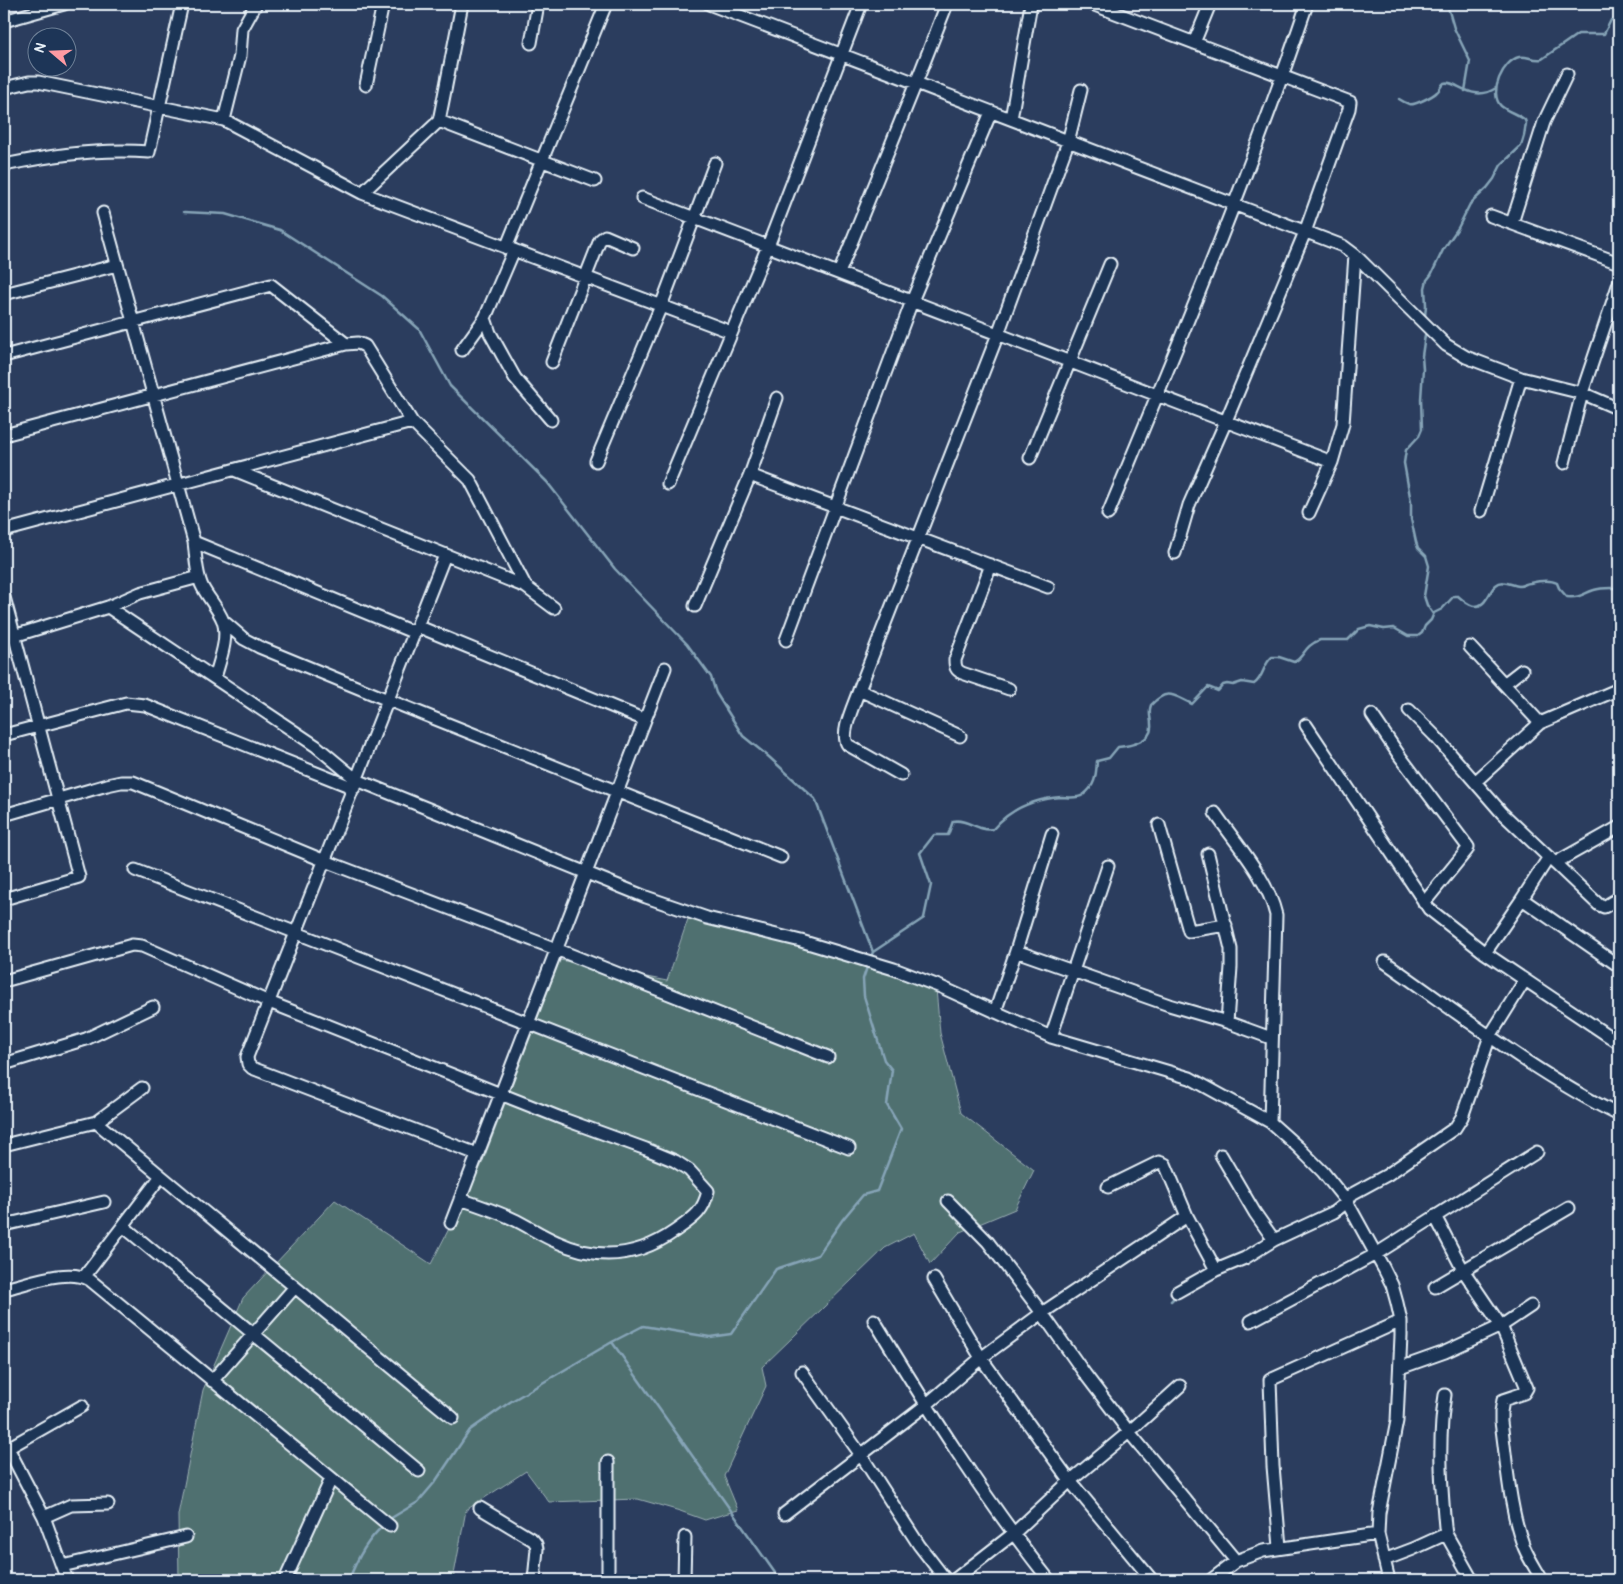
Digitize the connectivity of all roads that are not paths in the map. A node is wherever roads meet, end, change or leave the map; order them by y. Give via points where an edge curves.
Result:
1 (64, 4) edge
2 (182, 4) edge
3 (256, 4) edge
4 (383, 4) edge
5 (462, 4) edge
6 (538, 4) edge
7 (606, 4) edge
8 (709, 4) edge
9 (862, 4) edge
10 (947, 4) edge
11 (1031, 4) edge
12 (1092, 4) edge
13 (1126, 4) edge
14 (1210, 4) edge
15 (1307, 4) edge
16 (1122, 15) junction
17 (4, 21) edge
18 (1194, 43) junction
19 (531, 44) dead end
20 (842, 55) junction
21 (1567, 74) dead end
22 (1282, 77) junction
23 (916, 83) junction
24 (366, 85) dead end
25 (4, 88) edge
26 (1081, 90) dead end
27 (159, 107) junction
28 (991, 112) junction
29 (1011, 119) junction
30 (224, 120) junction
31 (439, 121) junction
32 (1068, 142) junction
33 (542, 161) junction
34 (714, 163) dead end
35 (4, 164) edge
36 (595, 181) dead end
37 (362, 193) junction
38 (642, 198) dead end
39 (1233, 204) junction
40 (103, 213) dead end
41 (1491, 216) dead end
42 (694, 218) junction
43 (1512, 223) junction
44 (1305, 232) junction
45 (768, 246) junction
46 (633, 248) dead end
47 (510, 249) junction
48 (1355, 255) junction
49 (1619, 262) edge
50 (1110, 264) dead end
51 (117, 265) junction
52 (839, 273) junction
53 (586, 278) junction
54 (1619, 283) edge
55 (4, 294) edge
56 (912, 301) junction
57 (661, 306) junction
58 (485, 318) junction
59 (133, 322) junction
60 (731, 332) junction
61 (998, 334) junction
62 (346, 344) junction
63 (462, 350) dead end
64 (4, 356) edge
65 (552, 362) dead end
66 (1069, 362) junction
67 (1521, 378) junction
68 (1582, 393) junction
69 (154, 395) junction
70 (1157, 395) junction
71 (777, 398) dead end
72 (1619, 409) edge
73 (551, 420) dead end
74 (1226, 421) junction
75 (412, 422) junction
76 (4, 435) edge
77 (1030, 458) dead end
78 (596, 461) dead end
79 (1332, 462) junction
80 (1564, 463) dead end
81 (234, 470) junction
82 (750, 475) junction
83 (178, 484) junction
84 (668, 484) dead end
85 (835, 506) junction
86 (1481, 511) dead end
87 (1309, 513) dead end
88 (1108, 514) dead end
89 (4, 531) edge
90 (919, 538) junction
91 (194, 542) junction
92 (1175, 553) dead end
93 (445, 555) junction
94 (991, 566) junction
95 (199, 577) junction
96 (526, 587) junction
97 (1048, 587) dead end
98 (4, 597) edge
99 (695, 606) dead end
100 (108, 607) junction
101 (554, 608) dead end
102 (223, 621) junction
103 (416, 630) junction
104 (9, 638) edge
105 (786, 640) dead end
106 (1470, 647) dead end
107 (665, 668) dead end
108 (1522, 670) dead end
109 (215, 678) junction
110 (1504, 684) junction
111 (1009, 689) dead end
112 (1619, 689) edge
113 (859, 690) junction
114 (388, 700) junction
115 (1409, 710) dead end
116 (1372, 715) dead end
117 (645, 720) junction
118 (1540, 723) junction
119 (38, 725) junction
120 (1306, 725) dead end
121 (4, 734) edge
122 (960, 736) dead end
123 (901, 775) dead end
124 (1475, 782) junction
125 (355, 784) junction
126 (617, 792) junction
127 (58, 799) junction
128 (1215, 813) dead end
129 (4, 815) edge
130 (1159, 825) dead end
131 (1619, 827) edge
132 (1052, 834) dead end
133 (1208, 854) dead end
134 (781, 857) dead end
135 (1552, 860) junction
136 (325, 861) junction
137 (1108, 866) dead end
138 (135, 870) dead end
139 (586, 873) junction
140 (1619, 898) edge
141 (1522, 899) junction
142 (4, 900) edge
143 (1424, 903) junction
144 (1226, 925) junction
145 (296, 933) junction
146 (556, 949) junction
147 (1016, 951) junction
148 (1485, 953) junction
149 (1385, 962) dead end
150 (1619, 966) edge
151 (1074, 970) junction
152 (1525, 980) junction
153 (4, 982) edge
154 (269, 1002) junction
155 (152, 1007) dead end
156 (995, 1012) junction
157 (1227, 1022) junction
158 (528, 1023) junction
159 (1490, 1036) junction
160 (1051, 1037) junction
161 (1271, 1038) junction
162 (1619, 1043) edge
163 (828, 1057) dead end
164 (4, 1064) edge
165 (142, 1088) dead end
166 (501, 1094) junction
167 (1619, 1115) edge
168 (96, 1122) junction
169 (1270, 1122) junction
170 (4, 1145) edge
171 (849, 1148) dead end
172 (1537, 1152) dead end
173 (477, 1154) junction
174 (1221, 1155) dead end
175 (161, 1176) junction
176 (1108, 1187) dead end
177 (460, 1199) junction
178 (948, 1201) dead end
179 (104, 1202) dead end
180 (1347, 1202) junction
181 (1569, 1208) dead end
182 (1187, 1216) junction
183 (1436, 1216) junction
184 (451, 1223) dead end
185 (4, 1225) edge
186 (123, 1226) junction
187 (1274, 1240) junction
188 (1376, 1254) junction
189 (1216, 1270) junction
190 (1463, 1270) junction
191 (84, 1277) junction
192 (934, 1279) dead end
193 (295, 1287) junction
194 (1435, 1287) dead end
195 (4, 1289) edge
196 (1177, 1292) dead end
197 (1531, 1306) dead end
198 (1042, 1312) junction
199 (874, 1320) dead end
200 (1251, 1321) dead end
201 (1401, 1321) junction
202 (1501, 1326) junction
203 (254, 1334) junction
204 (981, 1358) junction
205 (1400, 1368) junction
206 (802, 1372) dead end
207 (212, 1381) junction
208 (1180, 1386) dead end
209 (1445, 1395) dead end
210 (926, 1405) junction
211 (82, 1406) dead end
212 (453, 1418) dead end
213 (1130, 1432) junction
214 (6, 1446) edge
215 (861, 1456) junction
216 (608, 1462) dead end
217 (419, 1471) dead end
218 (331, 1479) junction
219 (1070, 1481) junction
220 (108, 1504) dead end
221 (480, 1508) dead end
222 (784, 1514) dead end
223 (44, 1517) junction
224 (390, 1526) dead end
225 (1013, 1534) junction
226 (1378, 1534) junction
227 (1446, 1534) junction
228 (186, 1537) dead end
229 (685, 1537) dead end
230 (1280, 1547) junction
231 (1384, 1560) junction
232 (1236, 1561) junction
233 (62, 1566) junction
234 (66, 1580) edge
235 (285, 1580) edge
236 (534, 1580) edge
237 (608, 1580) edge
238 (684, 1580) edge
239 (946, 1580) edge
240 (954, 1580) edge
241 (1049, 1580) edge
242 (1152, 1580) edge
243 (1211, 1580) edge
244 (1389, 1580) edge
245 (1472, 1580) edge
246 (1542, 1580) edge

1 - 17 street
2 - 27 street
3 - 30 street via 242,29 240,56
4 - 24 street
5 - 31 street
6 - 19 street
7 - 33 street
8 - 20 street
9 - 20 street
10 - 23 street
11 - 29 street
12 - 16 street
13 - 16 street
14 - 18 street
15 - 22 street
16 - 18 street
18 - 22 street
20 - 23 street
20 - 45 street
21 - 43 street via 1544,122
22 - 39 street
22 - 44 street via 1350,102
23 - 28 street
23 - 52 street
25 - 27 street via 38,82
26 - 32 street
27 - 30 street
27 - 35 street via 149,152 120,150
28 - 29 street
28 - 56 street
29 - 32 street
30 - 37 street
31 - 33 street
31 - 37 street
32 - 39 street
32 - 61 street
33 - 36 street
33 - 47 street
34 - 42 street
37 - 47 street
38 - 42 street
39 - 44 street
39 - 70 street
40 - 51 street
41 - 43 street
42 - 45 street
42 - 57 street
43 - 49 street
44 - 48 street via 1343,246
44 - 74 street
45 - 52 street
45 - 60 street
46 - 53 street via 605,236 600,240
47 - 53 street
47 - 58 street
48 - 67 street via 1446,345 1466,357
48 - 79 street via 1344,416
50 - 66 street
51 - 55 street
51 - 59 street
52 - 56 street
53 - 57 street
53 - 65 street
54 - 68 street
56 - 61 street
56 - 85 street
57 - 60 street
57 - 78 street
58 - 63 street
58 - 73 street via 515,378
59 - 62 street via 271,285
59 - 64 street
59 - 69 street
60 - 84 street
61 - 66 street
61 - 90 street
62 - 69 street
62 - 75 street via 365,346
66 - 70 street
66 - 77 street
67 - 68 street
67 - 86 street
68 - 72 street
68 - 80 street
69 - 76 street
69 - 83 street
70 - 74 street
70 - 88 street
71 - 82 street
74 - 79 street
74 - 92 street via 1189,504
75 - 81 street
75 - 96 street via 470,480
79 - 87 street
81 - 83 street
81 - 93 street
82 - 85 street
82 - 99 street
83 - 89 street
83 - 91 street
85 - 90 street
85 - 105 street
90 - 94 street
90 - 113 street
91 - 95 street
91 - 103 street
93 - 96 street
93 - 103 street
94 - 97 street
94 - 111 street via 955,667 962,673
95 - 100 street via 140,593
95 - 102 street
96 - 101 street
98 - 104 street
100 - 104 street
100 - 109 street
102 - 109 street via 223,648
102 - 114 street via 259,647
103 - 114 street
103 - 117 street
104 - 119 street
106 - 110 street
107 - 117 street
108 - 110 street
109 - 125 street via 316,746
110 - 118 street
112 - 118 street
113 - 122 street
113 - 123 street via 845,731 845,741
114 - 125 street
114 - 126 street
115 - 124 street
116 - 143 street via 1468,847
117 - 126 street
118 - 124 street
119 - 121 street
119 - 125 street via 126,703 145,705
119 - 127 street
120 - 143 street
124 - 135 street via 1502,813
125 - 136 street
125 - 139 street
126 - 134 street
126 - 139 street
127 - 129 street
127 - 136 street via 121,782 133,782
127 - 142 street via 80,877
128 - 161 street via 1256,871 1276,915
130 - 144 street via 1189,931
131 - 135 street
132 - 147 street
133 - 144 street
135 - 140 street via 1599,905 1604,907
135 - 141 street
136 - 145 street
136 - 146 street
137 - 151 street
138 - 145 street
139 - 146 street
139 - 156 street via 707,918 801,941 894,969
141 - 148 street
141 - 150 street
143 - 148 street
144 - 157 street via 1231,949
145 - 154 street
145 - 158 street
146 - 158 street
146 - 163 street
147 - 151 street
147 - 156 street
148 - 152 street
149 - 159 street
151 - 157 street via 1169,1005
151 - 160 street
152 - 159 street
152 - 162 street
153 - 154 street via 132,945 142,946
154 - 166 street
154 - 173 street via 248,1057 252,1068
155 - 164 street via 86,1038
156 - 160 street
157 - 161 street
158 - 166 street
158 - 171 street
159 - 167 street via 1576,1093
159 - 180 street via 1462,1117 1455,1128 1387,1175 1352,1194
160 - 169 street via 1190,1078
161 - 169 street
165 - 168 street
166 - 173 street
166 - 177 street via 675,1161 689,1170 708,1191 705,1204 695,1217 665,1238 635,1251 609,1255 573,1249 512,1219
168 - 170 street
168 - 175 street
169 - 180 street via 1324,1172
172 - 183 street
173 - 177 street
174 - 187 street
175 - 186 street
175 - 193 street
176 - 182 street via 1162,1162
177 - 184 street
178 - 198 street via 988,1242
179 - 185 street
180 - 187 street via 1334,1212
180 - 188 street
181 - 190 street
182 - 189 street
182 - 198 street
183 - 188 street
183 - 190 street
186 - 191 street
186 - 203 street
187 - 189 street via 1245,1258
188 - 200 street
188 - 201 street via 1392,1285
189 - 196 street
190 - 194 street
190 - 202 street
191 - 195 street via 65,1275
191 - 207 street
192 - 204 street
193 - 203 street
193 - 212 street
197 - 202 street
198 - 204 street
198 - 213 street
199 - 210 street
201 - 205 street
201 - 230 street via 1270,1380
202 - 205 street via 1445,1352
202 - 246 street via 1527,1388 1524,1393 1503,1400 1502,1404 1501,1422 1510,1487 1524,1546
203 - 207 street
203 - 217 street
204 - 210 street
204 - 219 street
205 - 226 street via 1396,1428
206 - 215 street
207 - 218 street
208 - 213 street
209 - 227 street via 1440,1445
210 - 215 street
210 - 225 street
211 - 214 street
213 - 219 street
213 - 232 street
214 - 223 street
215 - 222 street
215 - 239 street
216 - 237 street
218 - 224 street
218 - 235 street
219 - 225 street
219 - 242 street
220 - 223 street via 71,1505
221 - 236 street via 533,1540 537,1549
223 - 233 street
225 - 240 street
225 - 241 street
226 - 230 street
226 - 231 street
227 - 231 street
227 - 245 street
228 - 233 street
229 - 238 street
230 - 232 street
231 - 244 street
232 - 243 street
233 - 234 street

